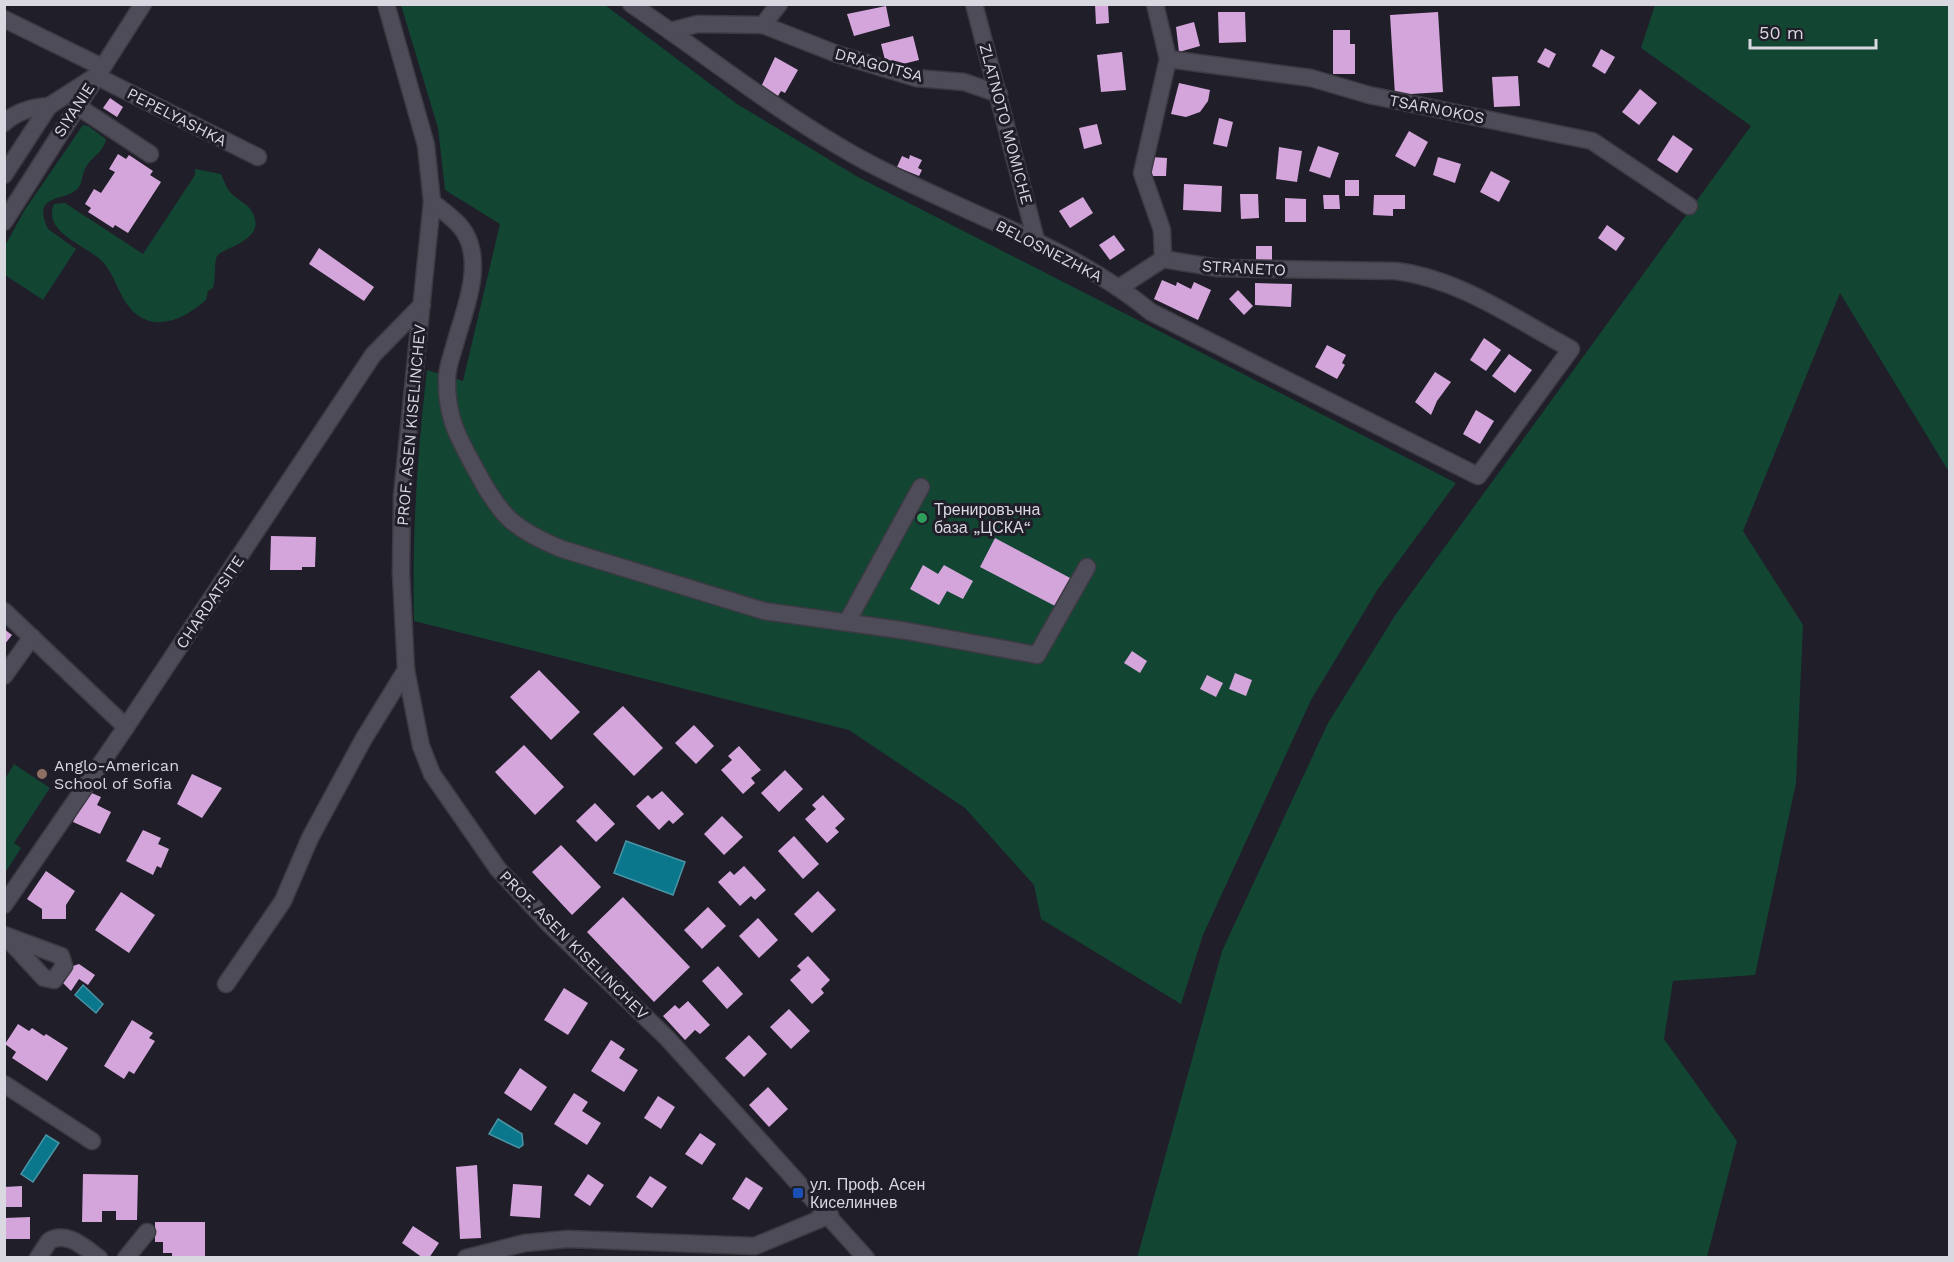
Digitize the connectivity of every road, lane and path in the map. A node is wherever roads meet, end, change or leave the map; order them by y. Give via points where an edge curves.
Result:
1 (143, 4) edge
2 (386, 4) edge
3 (631, 4) edge
4 (779, 4) edge
5 (974, 4) edge
6 (1155, 4) edge
7 (4, 19) edge
8 (763, 25) junction
9 (670, 31) junction
10 (1168, 59) junction
11 (99, 71) junction
12 (999, 94) junction
13 (49, 106) junction
14 (77, 106) junction
15 (4, 123) edge
16 (150, 154) dead end
17 (258, 158) dead end
18 (4, 175) edge
19 (432, 202) junction
20 (1689, 206) dead end
21 (6, 218) edge
22 (1037, 244) junction
23 (1163, 259) junction
24 (1120, 287) junction
25 (422, 305) junction
26 (1478, 476) joint
27 (921, 487) dead end
28 (1086, 567) dead end
29 (4, 611) edge
30 (847, 622) junction
31 (32, 637) junction
32 (406, 670) junction
33 (4, 676) edge
34 (126, 727) junction
35 (4, 905) edge
36 (226, 984) dead end
37 (4, 1084) edge
38 (92, 1141) dead end
39 (830, 1215) junction
40 (147, 1232) dead end
41 (38, 1257) edge
42 (99, 1257) edge
43 (126, 1257) edge
44 (466, 1257) edge
45 (866, 1257) edge

1 - 11 street, SIYANIE
2 - 19 street, PROF. ASEN KISELINCHEV via 426,145
3 - 9 street, BELOSNEZHKA
4 - 8 street
5 - 12 street, ZLATNOTO MOMICHE
6 - 10 street
7 - 11 street, PEPELYASHKA
8 - 9 street via 698,24
8 - 12 street, DRAGOITSA via 905,75 964,82
9 - 22 street, BELOSNEZHKA via 855,155
10 - 20 street, TSARNOKOS via 1311,78 1369,96 1593,141
10 - 23 street via 1142,173 1162,230
11 - 13 street
11 - 14 street, SIYANIE
11 - 17 street, PEPELYASHKA
12 - 22 street, ZLATNOTO MOMICHE
13 - 15 street via 32,107
13 - 18 street
14 - 16 street
14 - 21 street, SIYANIE
19 - 25 street, PROF. ASEN KISELINCHEV
19 - 30 street via 465,233 472,256 470,289 447,376 449,415 492,498 516,526 562,549 738,604
22 - 24 street, BELOSNEZHKA
23 - 24 street
23 - 26 street, STRANETO via 1218,268 1419,274 1468,293 1571,349
24 - 26 street, BELOSNEZHKA via 1151,312
25 - 32 street, PROF. ASEN KISELINCHEV via 402,496
25 - 34 street, CHARDATSITE via 373,355
27 - 30 street
28 - 30 street via 1037,655
29 - 31 street
31 - 33 street
31 - 34 street
32 - 36 street via 310,838 283,901
32 - 39 street, PROF. ASEN KISELINCHEV via 421,746 432,774 498,869 667,1038
34 - 35 street, CHARDATSITE
37 - 38 street
39 - 44 street via 755,1246 568,1239 525,1243
39 - 45 street, PROF. ASEN KISELINCHEV
40 - 43 street
41 - 42 street via 49,1241 63,1237

